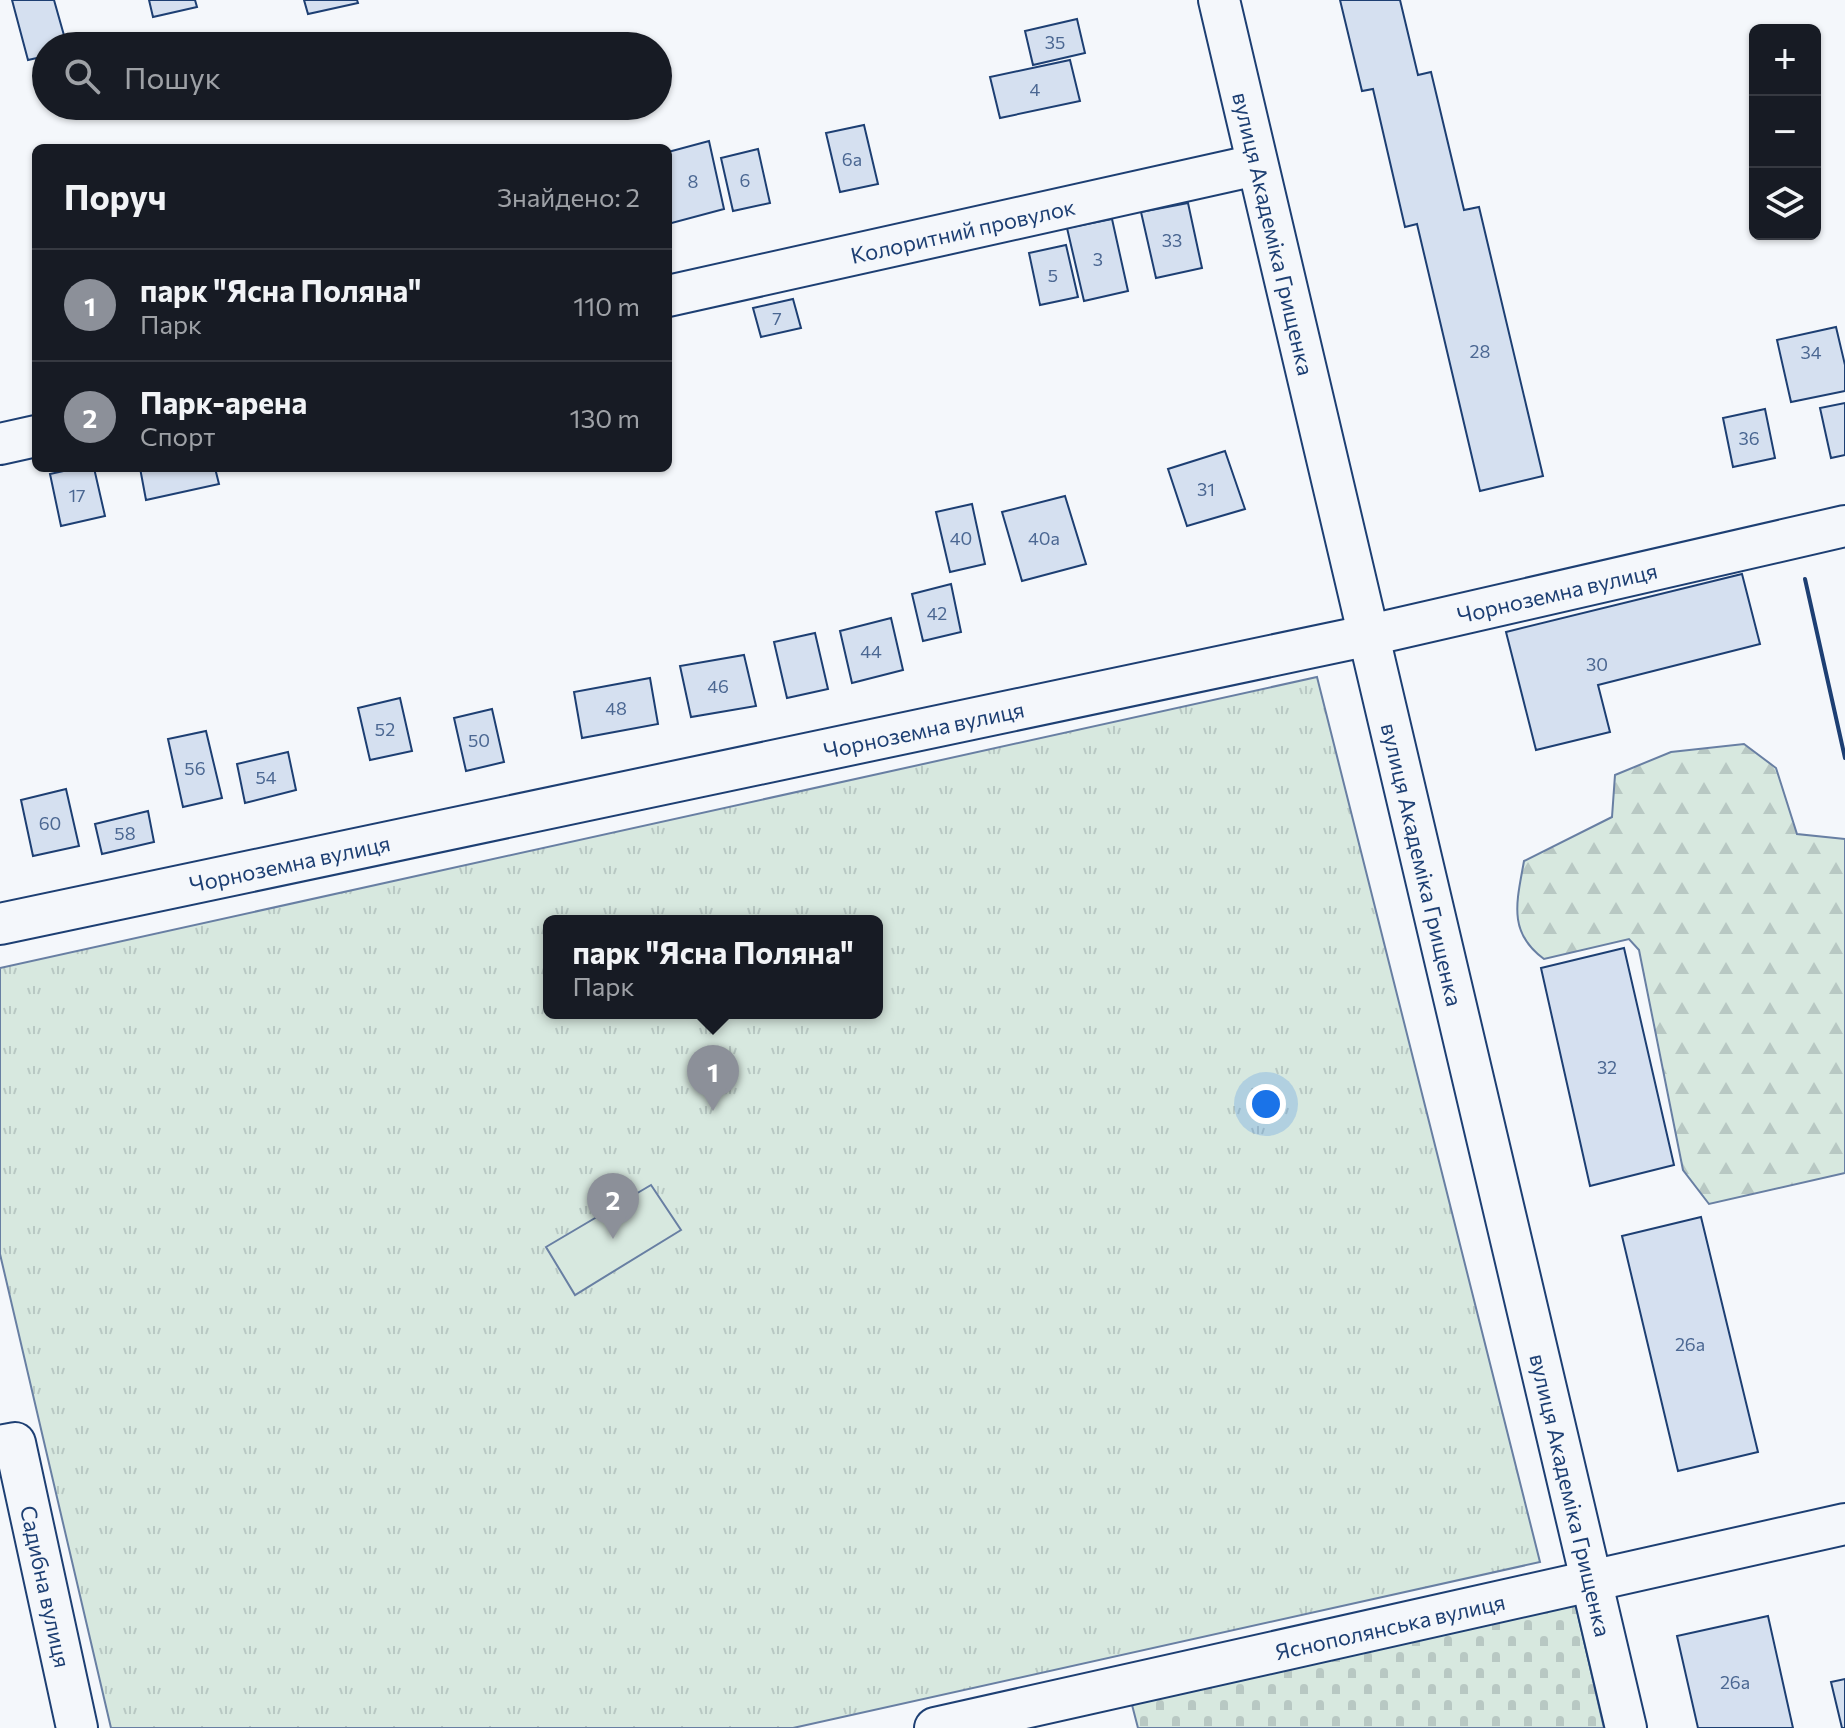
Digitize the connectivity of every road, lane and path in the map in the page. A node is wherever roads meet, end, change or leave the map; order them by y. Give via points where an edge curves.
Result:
1 (1219, 0) edge
2 (1256, 165) junction
3 (672, 295) edge
4 (32, 437) edge
5 (0, 444) edge
6 (1845, 526) edge
7 (1370, 635) junction
8 (0, 924) edge
9 (8, 1445) edge
10 (1845, 1524) edge
11 (1593, 1581) junction
12 (77, 1728) edge
13 (935, 1728) edge
14 (1626, 1728) edge

1 - 2 street, вулиця Академіка Грищенка
2 - 3 street, Колоритний провулок
2 - 7 street, вулиця Академіка Грищенка
4 - 5 street
6 - 7 street, Чорноземна вулиця
7 - 8 street, Чорноземна вулиця
7 - 11 street, вулиця Академіка Грищенка
9 - 12 street, Садибна вулиця
10 - 11 street, Яснополянська вулиця
11 - 13 street, Яснополянська вулиця
11 - 14 street, вулиця Академіка Грищенка

